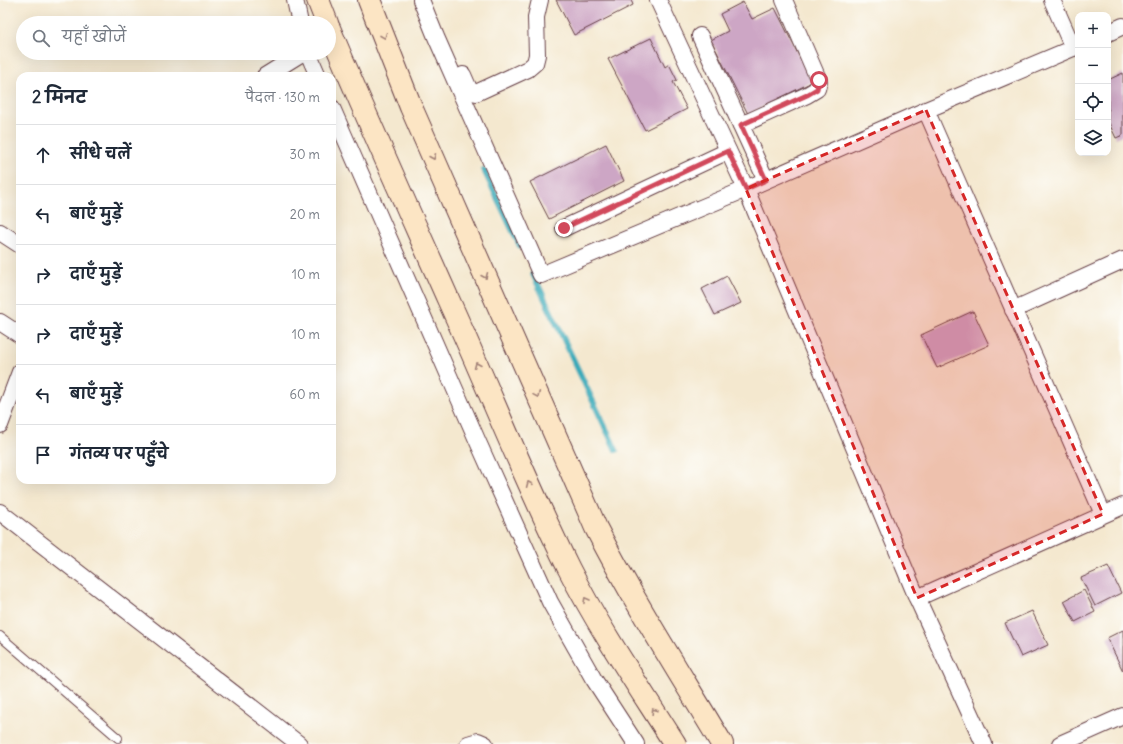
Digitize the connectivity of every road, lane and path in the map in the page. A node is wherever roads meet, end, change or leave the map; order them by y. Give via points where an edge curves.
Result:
1 (295, 0) edge
2 (318, 0) edge
3 (370, 0) edge
4 (421, 0) edge
5 (431, 0) edge
6 (540, 0) edge
7 (658, 0) edge
8 (784, 0) edge
9 (1052, 0) edge
10 (298, 16) edge
11 (324, 16) edge
12 (1123, 26) edge
13 (1111, 32) edge
14 (700, 36) dead end
15 (336, 45) edge
16 (1075, 47) edge
17 (291, 60) edge
18 (311, 60) edge
19 (271, 72) edge
20 (316, 72) edge
21 (926, 110) junction
22 (336, 117) edge
23 (741, 125) junction
24 (728, 151) junction
25 (766, 180) junction
26 (746, 189) junction
27 (564, 228) dead end
28 (0, 232) edge
29 (16, 243) edge
30 (1123, 260) edge
31 (1013, 310) junction
32 (0, 322) edge
33 (16, 332) edge
34 (16, 379) edge
35 (4, 400) edge
36 (0, 425) edge
37 (1123, 506) edge
38 (0, 512) edge
39 (1103, 514) junction
40 (917, 598) junction
41 (0, 636) edge
42 (1123, 716) edge
43 (118, 738) dead end
44 (299, 744) edge
45 (468, 744) edge
46 (485, 744) edge
47 (636, 744) edge
48 (675, 744) edge
49 (722, 744) edge
50 (984, 744) edge
51 (1060, 744) edge

1 - 10 street
2 - 11 main road
3 -> 49 main road via 411,107 596,528 651,628
4 - 26 street via 541,275
5 - 6 street via 470,91 476,93 528,69 535,63 536,17
7 - 24 street
8 - 23 street via 819,80 817,89
9 - 16 street
12 - 13 street
14 - 23 street
48 -> 15 main road via 597,619 533,494
16 - 21 street
17 - 19 street
18 - 20 street
21 - 25 street
21 - 31 street
22 - 47 street via 550,602
23 - 25 street
24 - 26 street
24 - 27 street
25 - 26 street
26 - 40 street
28 - 29 street
30 - 31 street
31 - 39 street
32 - 33 street
34 - 35 street
35 - 36 street
37 - 39 street
38 - 44 street
39 - 40 street
40 - 50 street
41 - 43 lane
42 - 51 street
45 - 46 street via 478,741

